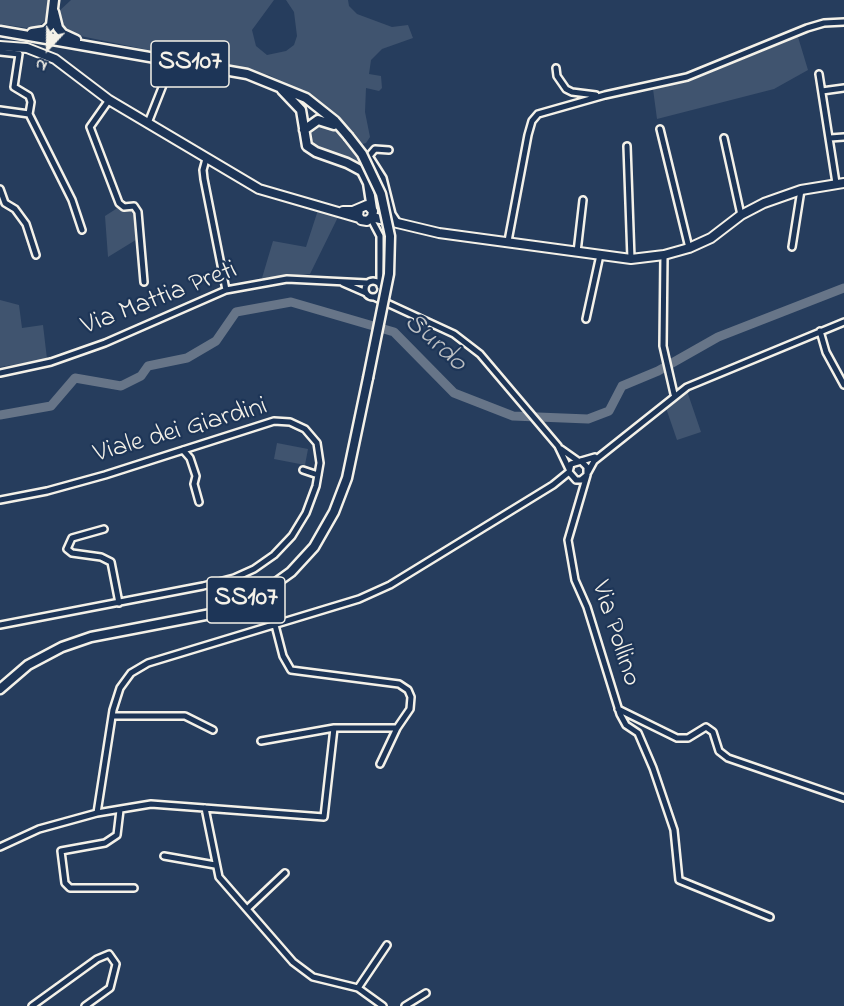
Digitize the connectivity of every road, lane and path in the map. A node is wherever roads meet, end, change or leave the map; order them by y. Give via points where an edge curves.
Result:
1 (54, 0) edge
2 (54, 12) junction
3 (844, 22) edge
4 (0, 31) edge
5 (11, 33) junction
6 (0, 46) edge
7 (111, 49) junction
8 (22, 50) junction
9 (0, 52) edge
10 (556, 68) dead end
11 (819, 74) dead end
12 (167, 75) dead end
13 (269, 81) junction
14 (844, 88) edge
15 (822, 91) junction
16 (604, 95) junction
17 (109, 100) junction
18 (0, 110) edge
19 (29, 114) junction
20 (148, 123) junction
21 (660, 129) dead end
22 (304, 130) junction
23 (348, 136) junction
24 (844, 136) edge
25 (724, 138) dead end
26 (830, 138) junction
27 (627, 146) dead end
28 (389, 150) dead end
29 (206, 159) junction
30 (840, 183) edge
31 (0, 189) edge
32 (801, 190) junction
33 (583, 200) dead end
34 (367, 214) junction
35 (741, 215) junction
36 (393, 223) junction
37 (82, 230) dead end
38 (380, 236) junction
39 (508, 241) junction
40 (792, 247) dead end
41 (689, 248) junction
42 (577, 252) junction
43 (36, 255) dead end
44 (600, 255) junction
45 (664, 255) junction
46 (631, 259) junction
47 (379, 268) junction
48 (336, 281) junction
49 (144, 282) dead end
50 (368, 283) junction
51 (226, 290) junction
52 (378, 292) junction
53 (366, 293) junction
54 (586, 319) dead end
55 (844, 322) edge
56 (820, 332) junction
57 (0, 373) edge
58 (844, 385) edge
59 (674, 394) junction
60 (558, 446) junction
61 (183, 450) junction
62 (607, 450) junction
63 (580, 461) junction
64 (303, 470) dead end
65 (569, 471) junction
66 (588, 473) junction
67 (318, 475) junction
68 (575, 479) junction
69 (553, 485) junction
70 (584, 494) junction
71 (0, 500) edge
72 (199, 502) dead end
73 (104, 528) dead end
74 (119, 603) junction
75 (0, 625) edge
76 (275, 625) junction
77 (0, 689) edge
78 (618, 709) junction
79 (112, 716) junction
80 (334, 728) junction
81 (397, 728) junction
82 (213, 730) dead end
83 (261, 741) dead end
84 (380, 764) dead end
85 (844, 798) edge
86 (205, 808) junction
87 (120, 810) junction
88 (97, 813) junction
89 (0, 847) edge
90 (164, 856) dead end
91 (215, 865) junction
92 (285, 873) dead end
93 (134, 888) dead end
94 (247, 909) junction
95 (770, 917) dead end
96 (387, 945) dead end
97 (358, 988) junction
98 (426, 993) dead end
99 (32, 1006) edge
100 (85, 1006) edge
101 (383, 1006) edge
102 (405, 1006) edge

1 - 2 highway
2 - 5 highway via 45,31
2 - 7 highway via 63,34
3 - 16 street via 807,28 687,77
4 - 5 highway, SS107
5 - 7 highway, SS107
6 - 8 main road
7 - 13 highway, SS107
8 - 9 street
8 - 17 main road via 63,64
8 - 19 street via 14,87 29,96
10 - 16 street via 562,85 572,92
11 - 15 street
12 - 20 street
13 - 22 highway via 296,102
13 - 23 highway, SS107 via 306,98
14 - 15 street
15 - 26 street
16 - 39 street via 546,110 532,122
17 - 20 main road
17 - 49 street via 90,127 119,203 134,206 138,212
18 - 19 street
19 - 37 street via 72,200
20 - 29 main road
21 - 41 street
22 - 23 highway via 313,121 324,120
22 - 34 highway via 308,146 356,166 365,177 369,189
23 - 77 highway, SS107, bridge via 362,154 381,194 390,236 388,285 346,478 334,512 314,547 291,572 259,595 221,612 91,637 62,647 28,665
24 - 26 street
25 - 35 street
26 - 30 street
27 - 46 street
28 - 36 street via 375,149 369,156 383,178
29 - 34 main road via 268,194 335,211
29 - 51 street via 202,170
30 - 32 main road
31 - 43 street via 5,203 21,216
32 - 35 main road
32 - 40 street
33 - 42 street
34 - 36 main road
34 - 38 street
35 - 41 main road via 711,238
36 - 38 street
36 - 39 main road
38 - 47 street
39 - 42 main road
41 - 45 main road
42 - 44 main road
44 - 46 main road
44 - 54 street
45 - 46 main road
45 - 59 street via 663,346
47 - 50 street
47 - 52 street
48 - 50 street, Via Mattia Preti
48 - 51 street, Via Mattia Preti via 287,279
48 - 53 street, Via Mattia Preti
50 - 52 street, Via Mattia Preti via 376,282
50 - 53 street
51 - 57 street, Via Mattia Preti via 105,344
52 - 53 street, Via Mattia Preti
52 - 60 street via 399,308 466,343 496,370
55 - 56 street
56 - 58 street
56 - 59 street
59 - 62 street
60 - 63 street
60 - 65 street
61 - 67 street, Viale dei Giardini via 274,421 290,422 305,429 317,443
61 - 71 street, Viale dei Giardini via 47,491
61 - 72 street via 196,476
62 - 63 street
62 - 66 street via 594,461
63 - 65 street via 571,464
63 - 66 street via 586,464
64 - 67 street
65 - 68 street
65 - 69 street
66 - 68 street via 581,480
66 - 70 street, Via Pollino
67 - 74 street, Viale dei Giardini via 306,513 291,536 254,569 213,584
68 - 69 street
68 - 70 street
69 - 76 street via 390,585 359,599
70 - 78 street, Via Pollino via 569,545 575,580
73 - 74 street via 72,538 67,549 111,562
74 - 75 street, Viale dei Giardini
76 - 79 street via 148,663 131,672 120,688
76 - 81 street via 291,670 399,684 408,690 410,709
78 - 85 street, Via Pollino via 682,739 706,727 713,732 719,751 728,758
78 - 95 street via 626,724 638,733 653,768 674,830 680,880
79 - 82 street via 185,716
79 - 88 street
80 - 81 street
80 - 83 street
80 - 86 street via 324,817
81 - 84 street
86 - 87 street via 151,804
86 - 91 street
87 - 88 street
87 - 93 street via 117,835 105,843 61,851 65,883 70,888
88 - 89 street via 39,830
90 - 91 street
91 - 94 street via 219,877
92 - 94 street
94 - 97 street via 293,962 313,977
96 - 97 street
97 - 101 street
98 - 102 street
99 - 100 street via 108,954 113,956 116,963 110,988

